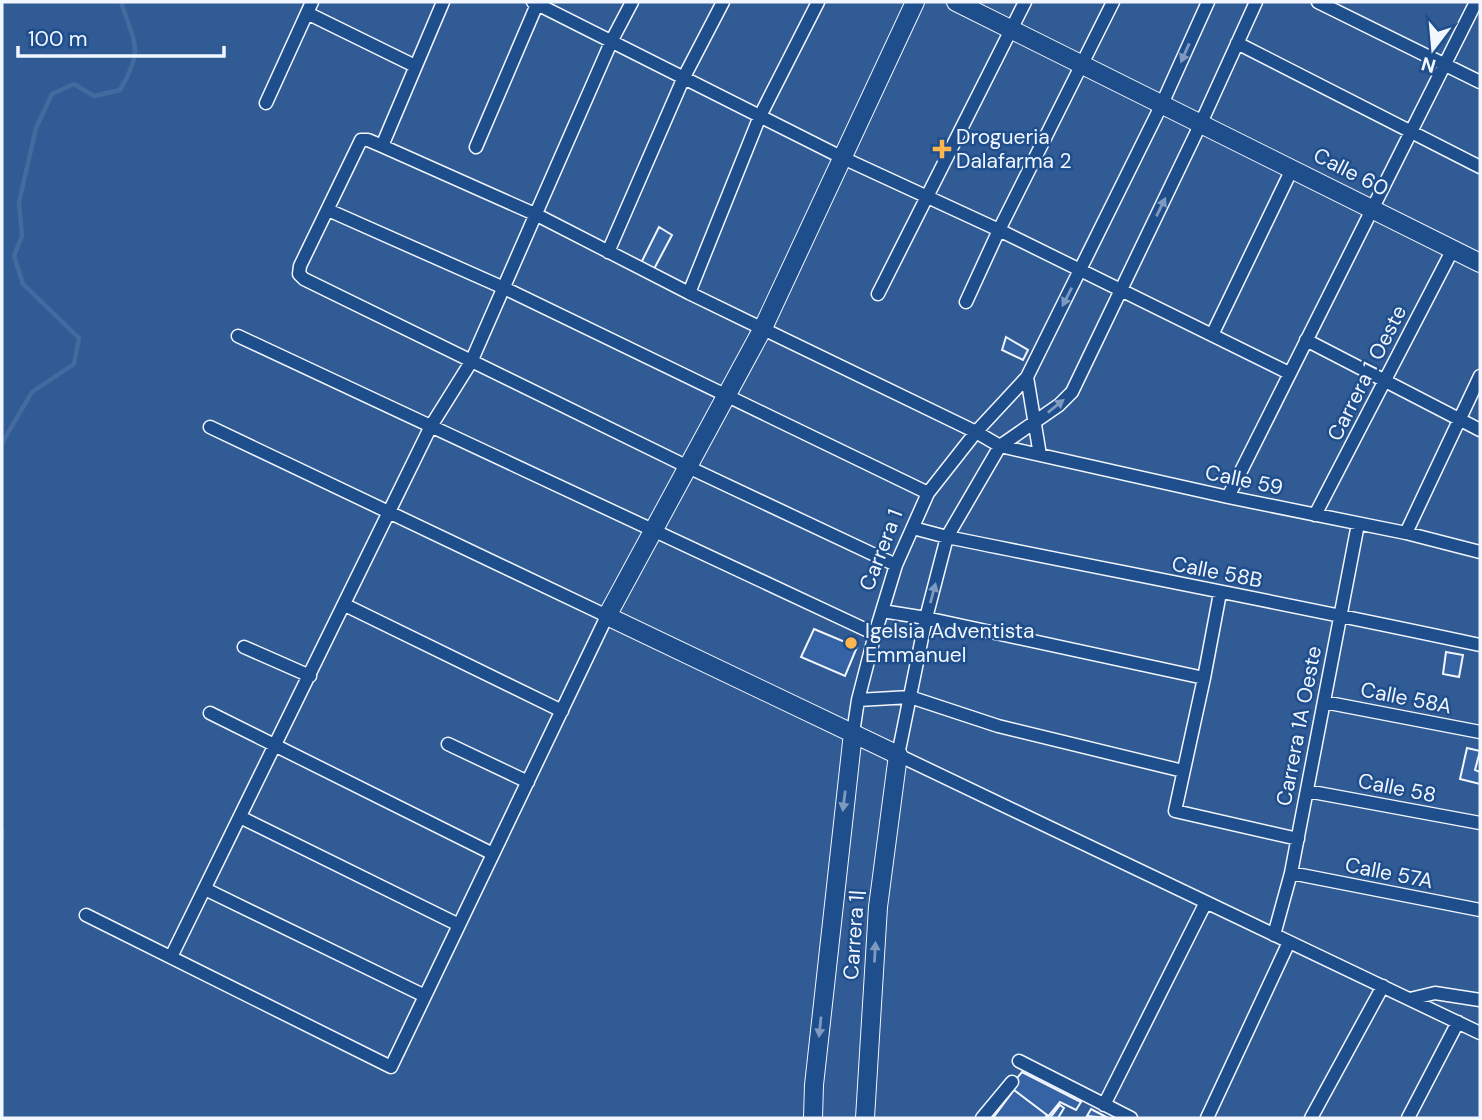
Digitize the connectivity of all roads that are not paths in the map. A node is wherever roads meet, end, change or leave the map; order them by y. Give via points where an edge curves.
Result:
1 (443, 2) edge
2 (536, 2) edge
3 (632, 2) edge
4 (723, 2) edge
5 (818, 2) edge
6 (915, 2) edge
7 (956, 2) edge
8 (1025, 2) edge
9 (1113, 2) edge
10 (1208, 2) edge
11 (1255, 2) edge
12 (1318, 2) edge
13 (1476, 2) edge
14 (309, 7) edge
15 (1011, 29) junction
16 (612, 40) junction
17 (1237, 43) junction
18 (1082, 64) junction
19 (1444, 64) junction
20 (415, 66) junction
21 (684, 77) junction
22 (1480, 82) edge
23 (267, 103) dead end
24 (1161, 104) junction
25 (760, 116) junction
26 (1201, 122) junction
27 (1412, 132) junction
28 (382, 145) junction
29 (476, 147) dead end
30 (843, 158) junction
31 (1480, 167) edge
32 (1292, 169) junction
33 (926, 198) junction
34 (1371, 208) junction
35 (328, 210) junction
36 (537, 215) junction
37 (999, 230) junction
38 (1453, 249) junction
39 (608, 252) junction
40 (1480, 263) edge
41 (1081, 270) junction
42 (504, 288) junction
43 (1121, 290) junction
44 (690, 293) junction
45 (878, 294) dead end
46 (966, 302) dead end
47 (763, 327) junction
48 (1212, 335) junction
49 (238, 336) dead end
50 (1306, 340) junction
51 (471, 362) junction
52 (1289, 373) junction
53 (1480, 376) edge
54 (1027, 377) junction
55 (1385, 380) junction
56 (726, 397) junction
57 (1460, 419) junction
58 (1034, 422) junction
59 (431, 426) junction
60 (210, 427) dead end
61 (1480, 430) edge
62 (975, 432) junction
63 (1000, 446) junction
64 (1040, 455) junction
65 (688, 467) junction
66 (928, 493) junction
67 (1228, 497) junction
68 (390, 513) junction
69 (1315, 515) junction
70 (1358, 524) junction
71 (913, 528) junction
72 (653, 531) junction
73 (1406, 533) junction
74 (947, 537) junction
75 (1480, 552) edge
76 (897, 565) junction
77 (1220, 593) junction
78 (345, 605) junction
79 (882, 611) junction
80 (1340, 615) junction
81 (607, 616) junction
82 (926, 618) junction
83 (875, 634) junction
84 (1480, 645) edge
85 (244, 646) dead end
86 (310, 676) junction
87 (1204, 678) junction
88 (910, 697) junction
89 (858, 700) junction
90 (1324, 702) junction
91 (562, 711) junction
92 (210, 713) dead end
93 (1480, 732) edge
94 (853, 733) junction
95 (448, 744) dead end
96 (275, 747) junction
97 (898, 755) junction
98 (1183, 771) junction
99 (528, 782) junction
100 (1307, 790) junction
101 (240, 817) junction
102 (1480, 823) edge
103 (1298, 839) junction
104 (493, 854) junction
105 (1291, 873) junction
106 (205, 889) junction
107 (1206, 902) junction
108 (1480, 910) edge
109 (86, 915) dead end
110 (459, 925) junction
111 (1274, 935) junction
112 (1289, 942) junction
113 (171, 957) junction
114 (1383, 986) junction
115 (425, 996) junction
116 (1410, 999) junction
117 (1480, 1000) edge
118 (1458, 1022) junction
119 (1480, 1033) edge
120 (1019, 1061) dead end
121 (1012, 1082) dead end
122 (1104, 1105) junction
123 (813, 1118) edge
124 (865, 1118) edge
125 (982, 1118) edge
126 (1131, 1118) edge
127 (1207, 1118) edge
128 (1311, 1118) edge
129 (1408, 1118) edge

1 - 20 street
2 - 16 street
2 - 29 street
3 - 16 street
4 - 21 street
5 - 25 street
6 - 30 street
7 - 15 street, Calle 60
8 - 15 street
9 - 18 street
10 -> 24 street, Carrera 1
11 - 17 street
12 - 19 street
13 - 19 street
14 - 20 street
14 - 23 street
15 - 18 street, Calle 60
15 - 33 street
16 - 21 street
16 - 36 street
17 - 26 street
17 - 27 street
18 - 24 street, Calle 60
18 - 37 street
19 - 22 street
19 - 27 street
20 - 28 street
21 - 25 street
21 - 39 street
24 - 26 street, Calle 60
24 - 41 street, Carrera 1
25 - 30 street
25 - 44 street
26 - 32 street, Calle 60
43 -> 26 street
27 - 31 street
27 - 34 street
28 - 35 street via 361,140
28 - 36 street, Calle 59
30 - 33 street
30 - 47 street
32 - 34 street, Calle 60
32 - 48 street
33 - 37 street
33 - 45 street
34 - 38 street, Calle 60
34 - 50 street
35 - 42 street
35 - 51 street via 299,274
36 - 39 street, Calle 59
36 - 42 street
37 - 41 street
37 - 46 street
38 - 40 street, Calle 60
38 - 55 street, Carrera 1 Oeste
39 - 44 street, Calle 59
41 - 43 street
41 -> 54 street, Carrera 1
42 - 51 street
42 - 56 street
43 - 48 street
58 -> 43 street via 1072,392
44 - 47 street, Calle 59
47 - 56 street
47 - 62 street, Calle 59
48 - 52 street
49 - 59 street
50 - 52 street
50 - 55 street
51 - 59 street
51 - 65 street
52 - 67 street
53 - 57 street
54 - 58 street
54 - 62 street, Carrera 1
55 - 57 street
55 - 69 street, Carrera 1 Oeste
56 - 65 street
56 - 66 street
57 - 61 street
57 - 73 street
58 - 63 street
58 - 64 street
59 - 68 street
59 - 72 street
60 - 68 street
62 - 63 street, Calle 59
62 - 66 street, Carrera 1
63 - 64 street, Calle 59
63 - 74 street
64 - 67 street, Calle 59
65 - 72 street
65 - 76 street
66 - 71 street, Carrera 1
67 - 69 street, Calle 59
68 - 78 street
68 - 81 street
69 - 70 street, Calle 59
70 - 73 street, Calle 59
70 - 80 street, Carrera 1A Oeste
71 - 74 street, Calle 58B
71 - 76 street, Carrera 1
72 - 81 street
72 - 83 street
73 - 75 street, Calle 59
74 - 77 street, Calle 58B
82 -> 74 street
76 - 79 street, Carrera 1
77 - 80 street, Calle 58B
77 - 87 street
78 - 86 street
78 - 91 street
79 - 82 street
79 - 83 street, Carrera 1
80 - 84 street, Calle 58B
80 - 90 street, Carrera 1A Oeste
81 - 91 street
81 - 94 street
82 - 87 street
82 - 88 street
83 - 89 street, Carrera 1
85 - 86 street
86 - 96 street
87 - 98 street
88 - 89 street
88 - 97 street
88 - 98 street via 998,726
89 - 94 street, Carrera 1
90 - 93 street, Calle 58A
90 - 100 street, Carrera 1A Oeste
91 - 99 street
92 - 96 street
94 - 97 street
94 -> 123 street, Carrera 1
95 - 99 street
96 - 101 street
96 - 104 street
97 - 107 street
124 -> 97 street, Carrera 1| via 878,906
98 - 103 street via 1175,811
99 - 104 street
100 - 102 street, Calle 58
100 - 103 street, Carrera 1A Oeste
101 - 106 street
101 - 110 street
103 - 105 street, Carrera 1A Oeste
104 - 110 street
105 - 108 street, Calle 57A
105 - 111 street, Carrera 1A Oeste
106 - 113 street
106 - 115 street
107 - 111 street
107 - 122 street
109 - 113 street
110 - 115 street
111 - 112 street
112 - 114 street
112 - 127 street
113 - 115 street via 391,1067
114 - 116 street
114 - 128 street
116 - 117 street via 1435,993
116 - 118 street
118 - 119 street
118 - 129 street
120 - 122 street
121 - 125 street
122 - 126 street

